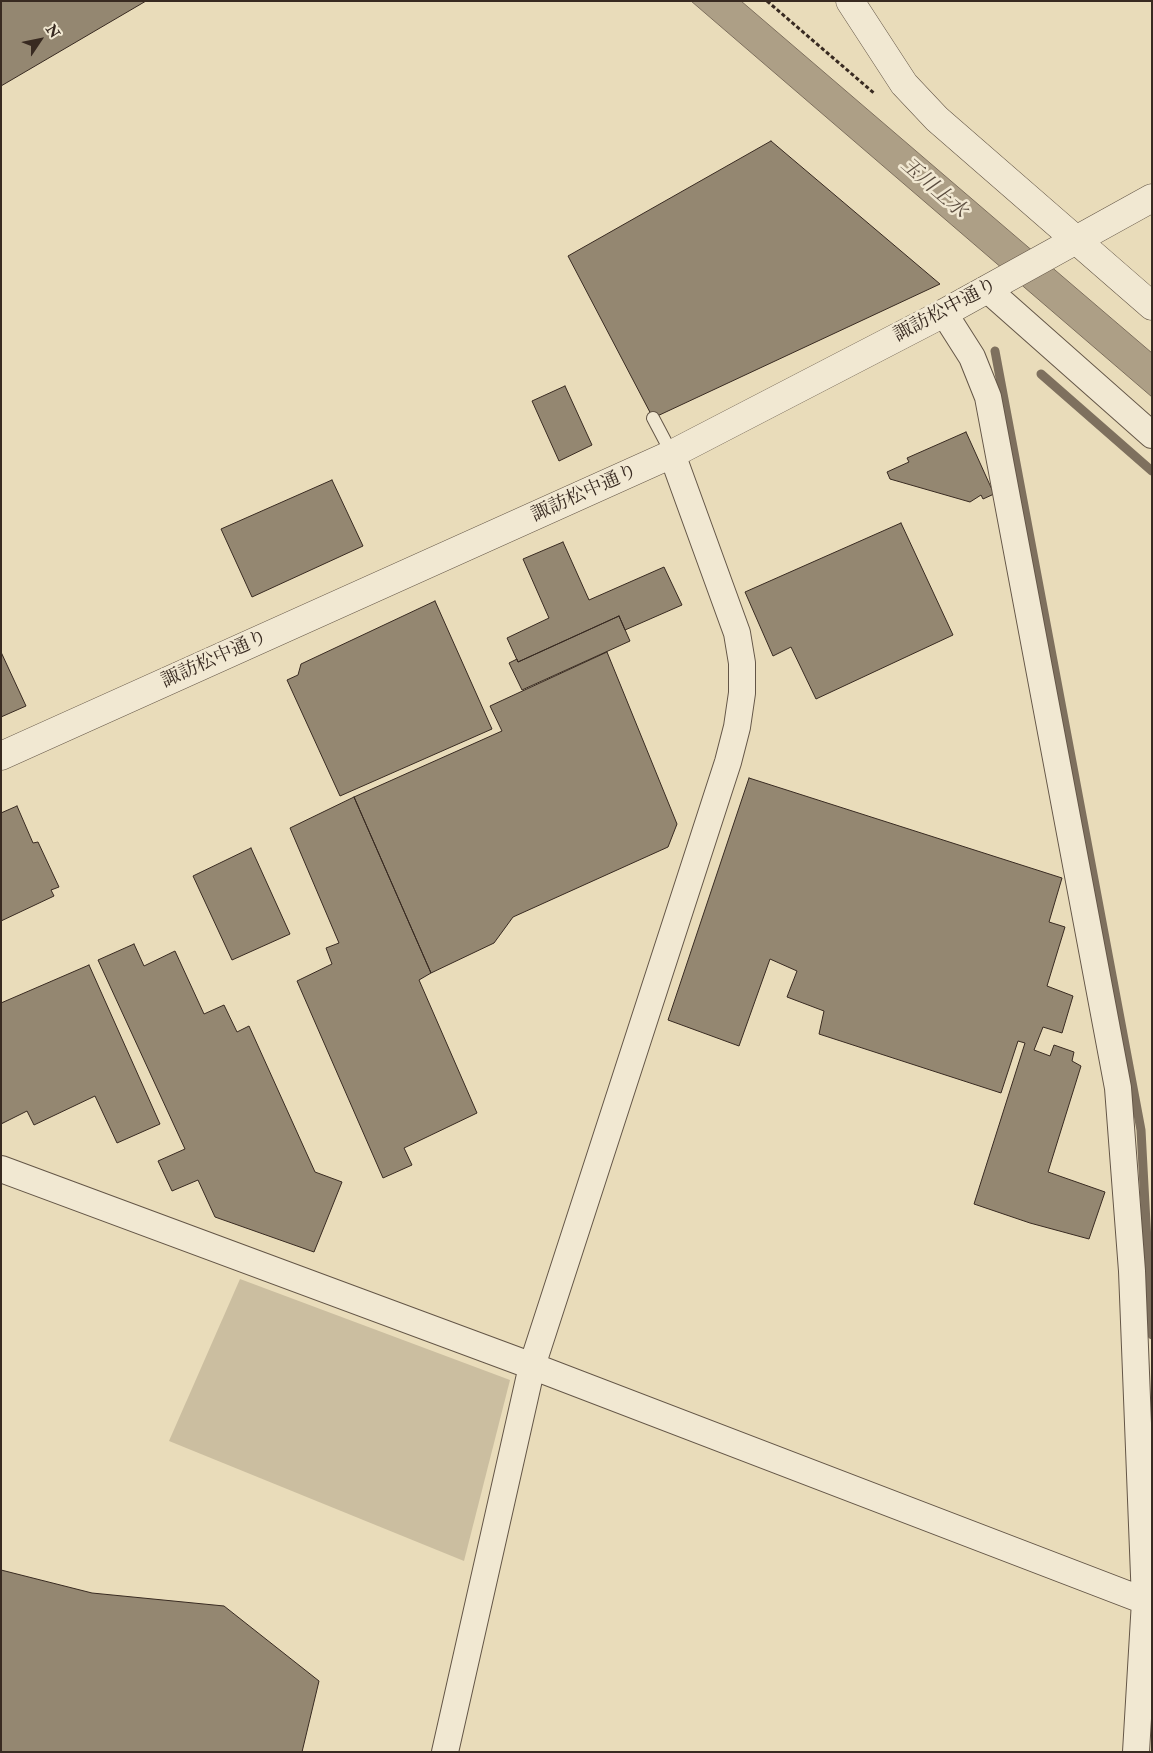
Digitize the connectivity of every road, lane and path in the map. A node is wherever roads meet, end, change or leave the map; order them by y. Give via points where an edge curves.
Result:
1 (850, 1) edge
2 (1152, 198) edge
3 (1075, 239) junction
4 (996, 283) junction
5 (1152, 306) edge
6 (944, 313) junction
7 (653, 418) dead end
8 (1152, 435) edge
9 (672, 454) junction
10 (1, 756) edge
11 (1, 1169) edge
12 (532, 1366) junction
13 (1145, 1601) junction
14 (446, 1752) edge
15 (1136, 1752) edge

1 - 3 street via 904,84 937,119
2 - 3 street, 諏訪松中通り
3 - 4 street, 諏訪松中通り
3 - 5 street
4 - 6 street, 諏訪松中通り
4 - 8 street
6 - 9 street, 諏訪松中通り
6 - 13 street via 972,357 988,397 1118,1088 1132,1271
7 - 9 lane
9 - 10 street, 諏訪松中通り
9 - 12 street via 737,633 742,693 737,727
11 - 12 street
12 - 13 street
12 - 14 street
13 - 15 street

